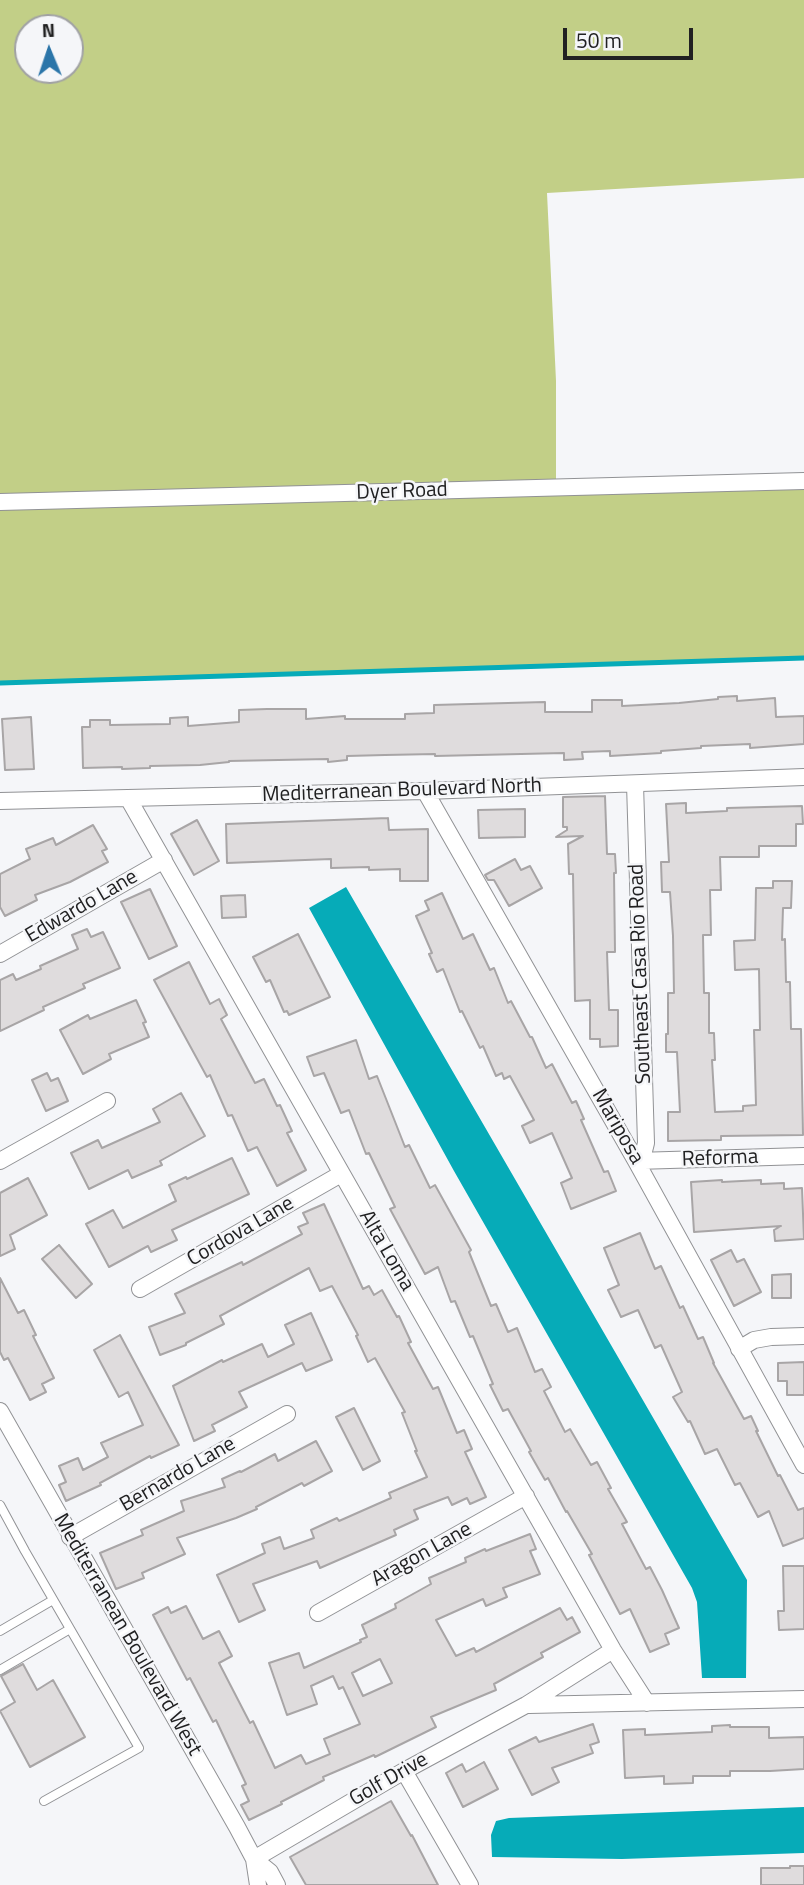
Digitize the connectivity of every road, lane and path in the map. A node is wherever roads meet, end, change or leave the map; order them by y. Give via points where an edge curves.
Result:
1 (804, 481) edge
2 (0, 502) edge
3 (804, 777) edge
4 (635, 784) junction
5 (425, 791) junction
6 (128, 798) junction
7 (0, 801) edge
8 (164, 860) junction
9 (0, 954) edge
10 (107, 1101) dead end
11 (804, 1156) edge
12 (0, 1161) edge
13 (636, 1161) junction
14 (341, 1174) junction
15 (140, 1289) dead end
16 (804, 1336) edge
17 (739, 1349) junction
18 (0, 1411) edge
19 (287, 1415) dead end
20 (804, 1465) edge
21 (526, 1496) junction
22 (0, 1504) edge
23 (70, 1536) junction
24 (54, 1600) junction
25 (318, 1613) dead end
26 (70, 1629) junction
27 (0, 1631) edge
28 (613, 1650) junction
29 (0, 1670) edge
30 (804, 1699) edge
31 (647, 1703) junction
32 (526, 1705) junction
33 (404, 1771) junction
34 (44, 1801) dead end
35 (254, 1859) junction
36 (258, 1885) edge
37 (277, 1885) edge
38 (470, 1885) edge

1 - 2 street, Dyer Road
3 - 4 street, Mediterranean Boulevard North
4 - 5 street, Mediterranean Boulevard North
4 - 13 street, Southeast Casa Rio Road via 646,1143
5 - 6 street, Mediterranean Boulevard North
5 - 13 street, Mariposa
6 - 7 street, Mediterranean Boulevard North
6 - 8 street, Alta Loma
8 - 9 street, Edwardo Lane
8 - 14 street, Alta Loma
10 - 12 street
11 - 13 street, Reforma
13 - 17 street, Mariposa
14 - 15 street, Cordova Lane
14 - 21 street, Alta Loma
16 - 17 street via 754,1340
17 - 20 street, Mariposa
18 - 23 street, Mediterranean Boulevard West
19 - 23 street, Bernardo Lane
21 - 25 street, Aragon Lane
21 - 28 street, Alta Loma
22 - 24 lane
23 - 35 street, Mediterranean Boulevard West
24 - 26 lane
24 - 27 lane
26 - 29 lane
26 - 34 lane via 139,1748
28 - 31 street, Alta Loma
28 - 32 street, Golf Drive
30 - 31 street, Golf Drive
31 - 32 street, Golf Drive
32 - 33 street, Golf Drive
33 - 35 street, Golf Drive
33 - 38 street
35 - 36 street, Mediterranean Boulevard West
35 - 37 street, Mediterranean Boulevard West

